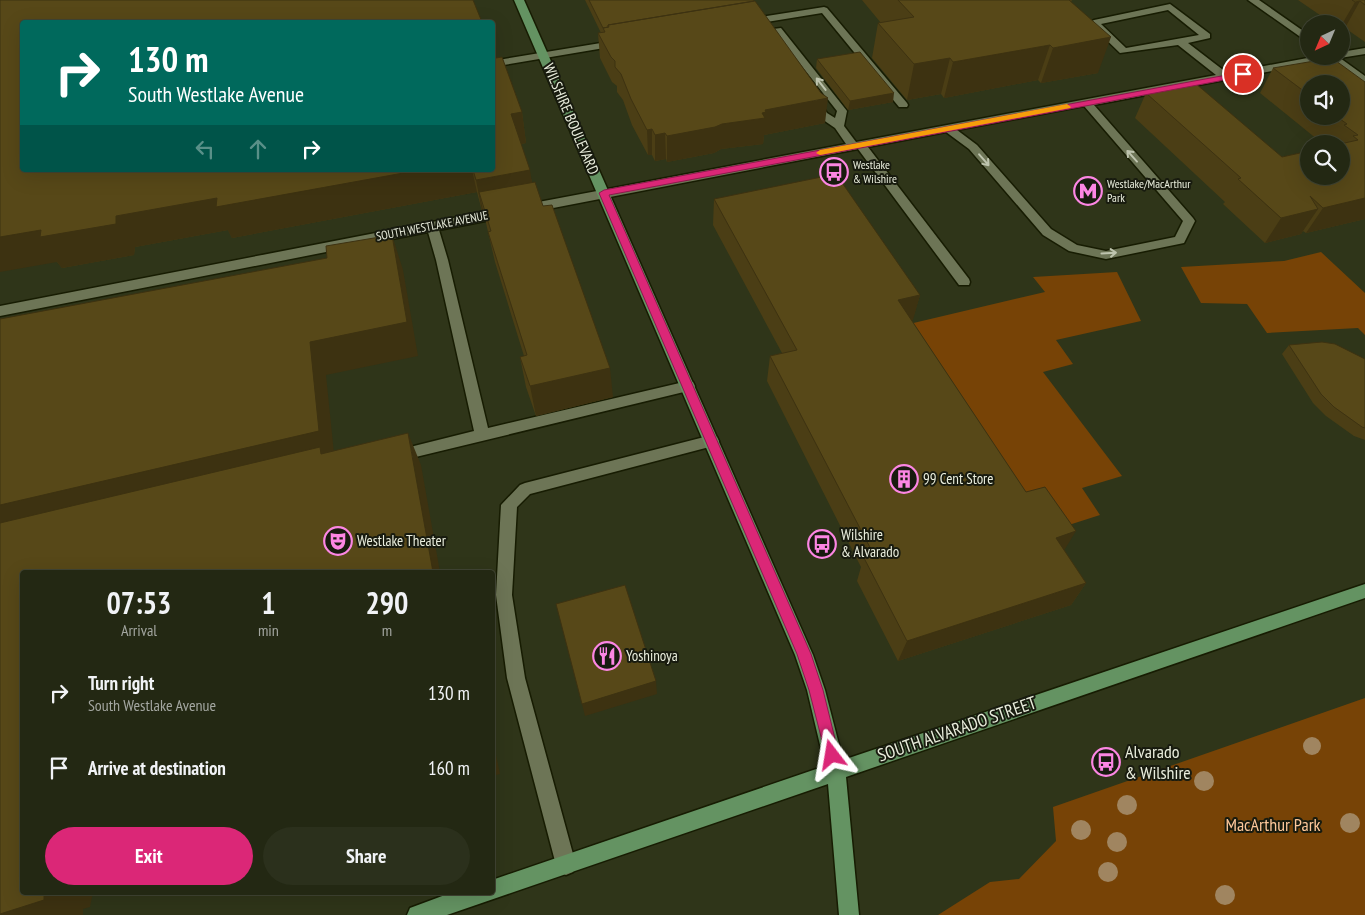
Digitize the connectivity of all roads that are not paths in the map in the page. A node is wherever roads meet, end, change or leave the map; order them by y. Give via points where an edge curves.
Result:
1 (519, 0) edge
2 (1253, 0) edge
3 (761, 20) junction
4 (742, 23) edge
5 (768, 32) junction
6 (1300, 34) edge
7 (630, 41) edge
8 (1180, 42) junction
9 (1365, 51) edge
10 (779, 52) edge
11 (1350, 54) edge
12 (544, 55) junction
13 (495, 63) edge
14 (1300, 63) edge
15 (1346, 65) edge
16 (1225, 77) junction
17 (1365, 81) edge
18 (807, 91) edge
19 (1087, 103) junction
20 (903, 105) dead end
21 (839, 126) junction
22 (948, 129) junction
23 (857, 146) junction
24 (604, 193) junction
25 (432, 226) junction
26 (964, 282) dead end
27 (0, 311) edge
28 (688, 386) junction
29 (482, 435) junction
30 (712, 442) junction
31 (385, 458) edge
32 (1365, 591) edge
33 (836, 771) junction
34 (566, 865) junction
35 (495, 889) edge
36 (475, 895) edge
37 (417, 915) edge
38 (849, 915) edge

1 - 12 main road, WILSHIRE BOULEVARD
2 - 6 street
3 - 4 street
3 - 5 street
3 - 20 street via 824,10
5 - 10 street
21 -> 5 street via 842,112 782,33 778,30
7 - 12 street
8 - 8 street via 1124,52 1094,23 1170,7 1207,36
8 - 16 street
9 - 11 street, SOUTH WESTLAKE AVENUE
12 - 13 street
12 - 24 main road, WILSHIRE BOULEVARD
14 - 16 street, SOUTH WESTLAKE AVENUE
15 - 17 street
16 - 19 street, SOUTH WESTLAKE AVENUE
18 - 21 street via 823,115
19 - 22 street, SOUTH WESTLAKE AVENUE
22 -> 19 street via 973,147 1047,232 1072,248 1106,255 1180,240 1189,221
21 - 23 street
22 - 23 street, SOUTH WESTLAKE AVENUE
23 - 24 street, SOUTH WESTLAKE AVENUE
23 - 26 street
24 - 25 street, SOUTH WESTLAKE AVENUE
24 - 28 main road, WILSHIRE BOULEVARD
25 - 27 street, SOUTH WESTLAKE AVENUE
25 - 29 street
28 - 29 street
28 - 30 main road, WILSHIRE BOULEVARD
29 - 31 street
30 - 33 main road, WILSHIRE BOULEVARD via 804,654
30 - 34 street via 525,488 509,505 504,595 516,678
32 - 33 main road, SOUTH ALVARADO STREET
33 - 34 main road, SOUTH ALVARADO STREET
33 - 38 main road, WILSHIRE BOULEVARD
34 - 35 main road, SOUTH ALVARADO STREET
36 - 37 main road

